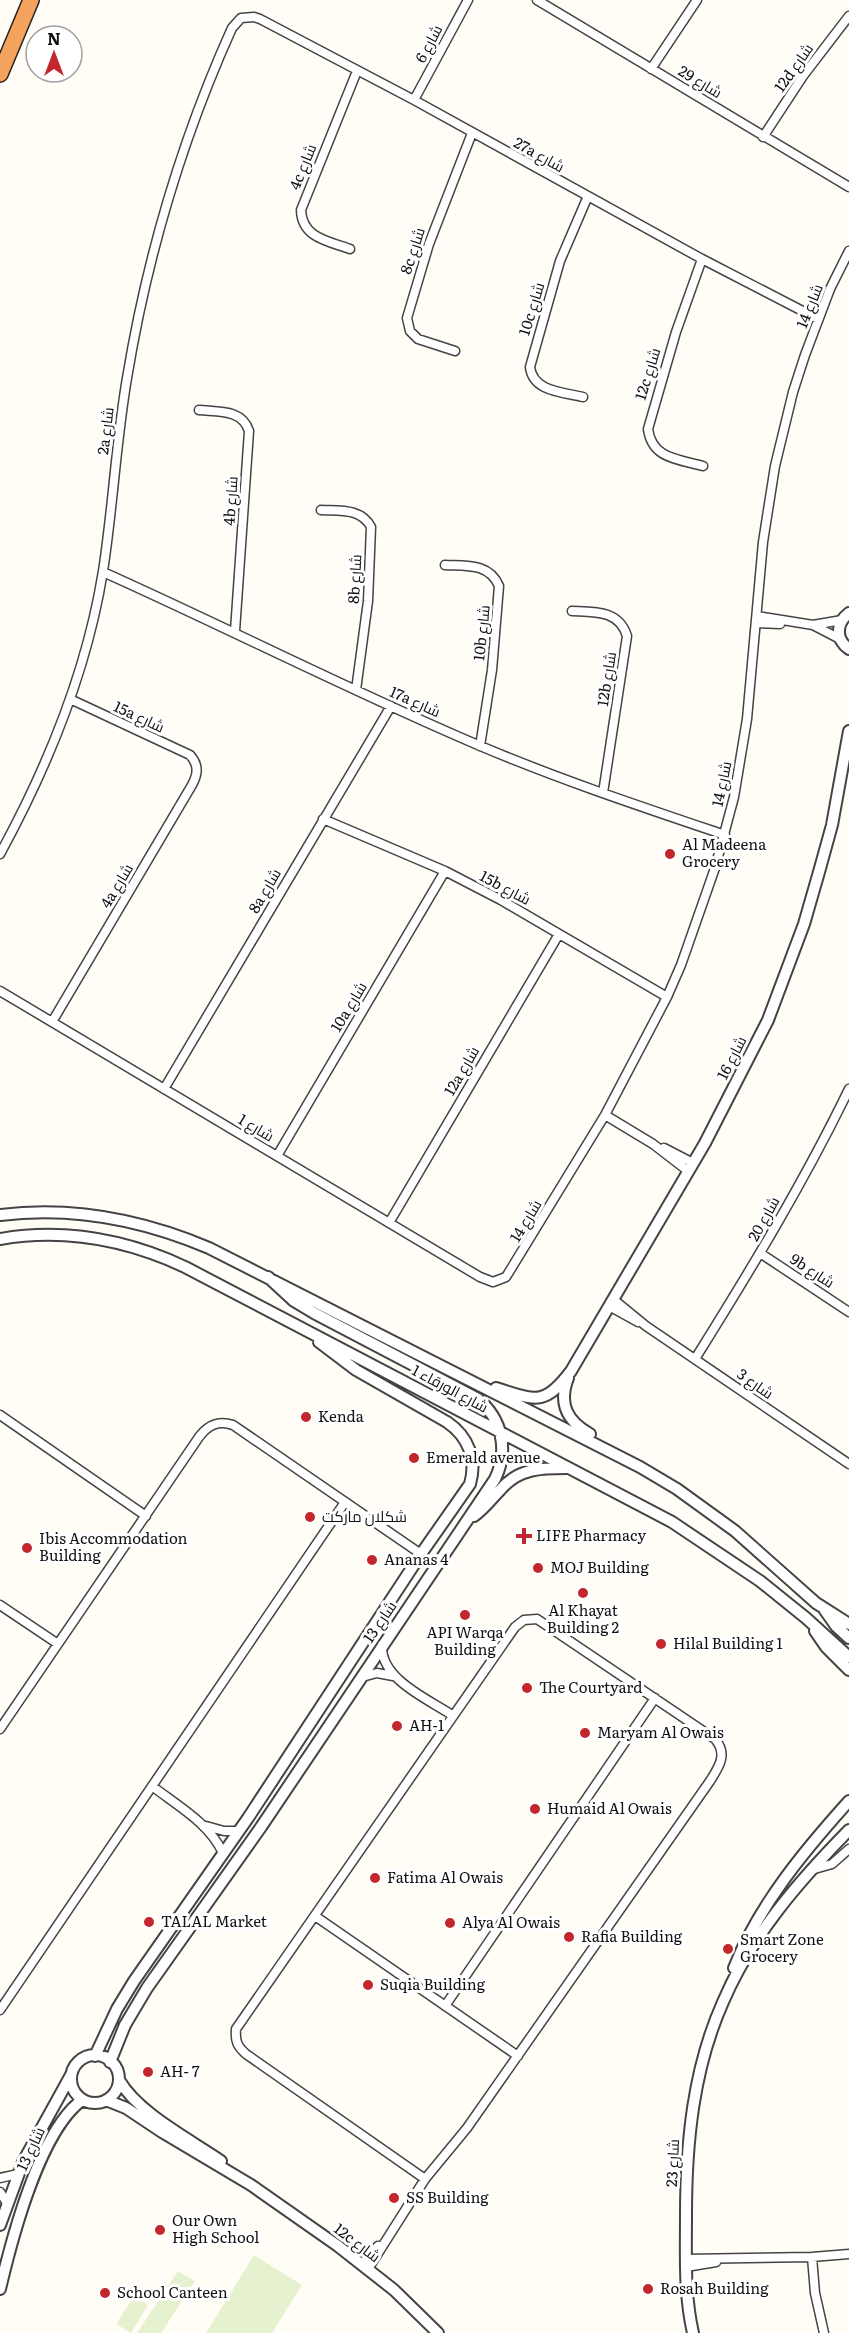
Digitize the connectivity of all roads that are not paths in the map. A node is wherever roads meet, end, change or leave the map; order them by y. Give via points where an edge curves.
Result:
1 (31, 0) edge
2 (43, 0) edge
3 (468, 0) edge
4 (539, 0) edge
5 (697, 0) edge
6 (247, 16) joint
7 (849, 16) edge
8 (18, 32) junction
9 (651, 69) junction
10 (357, 71) junction
11 (0, 74) edge
12 (414, 100) junction
13 (472, 133) junction
14 (764, 137) junction
15 (849, 187) edge
16 (588, 196) junction
17 (350, 249) dead end
18 (849, 251) edge
19 (702, 259) junction
20 (818, 319) junction
21 (455, 351) dead end
22 (583, 397) dead end
23 (199, 411) dead end
24 (703, 466) dead end
25 (321, 510) dead end
26 (445, 565) dead end
27 (103, 572) junction
28 (572, 611) dead end
29 (845, 616) edge
30 (757, 619) junction
31 (813, 625) junction
32 (235, 631) junction
33 (840, 639) junction
34 (848, 650) edge
35 (356, 690) junction
36 (70, 699) junction
37 (391, 706) junction
38 (849, 731) edge
39 (480, 746) junction
40 (195, 761) joint
41 (603, 793) junction
42 (323, 819) junction
43 (725, 835) junction
44 (0, 854) edge
45 (445, 871) junction
46 (559, 934) junction
47 (0, 991) edge
48 (667, 997) junction
49 (52, 1022) junction
50 (164, 1089) junction
51 (849, 1089) edge
52 (605, 1115) junction
53 (277, 1156) junction
54 (690, 1167) junction
55 (0, 1215) edge
56 (389, 1223) junction
57 (0, 1239) edge
58 (760, 1253) junction
59 (268, 1277) junction
60 (500, 1280) joint
61 (611, 1303) junction
62 (849, 1312) edge
63 (308, 1331) junction
64 (695, 1359) junction
65 (571, 1371) junction
66 (478, 1384) junction
67 (0, 1415) edge
68 (501, 1433) junction
69 (622, 1457) junction
70 (849, 1464) edge
71 (570, 1468) junction
72 (345, 1502) junction
73 (147, 1516) junction
74 (467, 1521) junction
75 (421, 1554) junction
76 (0, 1605) edge
77 (824, 1608) junction
78 (806, 1618) junction
79 (849, 1624) edge
80 (849, 1638) edge
81 (58, 1644) junction
82 (382, 1644) junction
83 (849, 1657) edge
84 (849, 1670) edge
85 (393, 1676) junction
86 (361, 1677) junction
87 (655, 1698) junction
88 (452, 1716) junction
89 (0, 1729) edge
90 (152, 1786) junction
91 (849, 1802) edge
92 (203, 1824) junction
93 (849, 1824) edge
94 (849, 1830) edge
95 (238, 1831) junction
96 (833, 1846) junction
97 (849, 1849) edge
98 (223, 1853) junction
99 (811, 1870) junction
100 (315, 1916) junction
101 (724, 1998) junction
102 (445, 2006) junction
103 (0, 2010) edge
104 (95, 2056) junction
105 (518, 2056) junction
106 (110, 2062) junction
107 (71, 2075) junction
108 (118, 2080) junction
109 (82, 2100) junction
110 (106, 2100) junction
111 (18, 2174) junction
112 (0, 2178) edge
113 (425, 2179) junction
114 (251, 2186) junction
115 (0, 2192) edge
116 (7, 2203) junction
117 (0, 2225) edge
118 (849, 2254) edge
119 (812, 2257) junction
120 (686, 2263) junction
121 (365, 2266) junction
122 (0, 2289) edge
123 (438, 2333) edge
124 (693, 2333) edge
125 (824, 2333) edge

1 - 8 highway
2 - 8 highway
3 - 12 street, شارع 6
4 - 9 street, شارع 29
5 - 9 street
6 - 10 street, 27a شارع via 260,19
6 - 27 street, 2a شارع via 236,22 196,114 162,221 127,379
7 - 14 street, 12d شارع via 803,76
8 - 11 highway
9 - 14 street, شارع 29
10 - 12 street, 27a شارع
10 - 17 street, 4c شارع via 302,210 305,227 311,234
12 - 13 street, 27a شارع
13 - 16 street, 27a شارع
13 - 21 street, 8c شارع via 429,244 407,318 410,331 418,339
14 - 15 street, شارع 29
16 - 19 street, 27a شارع
16 - 22 street, 10c شارع via 560,261 530,367 531,375 541,386
18 - 20 street, شارع 14
19 - 20 street, 27a شارع
19 - 24 street, 12c شارع via 648,429 653,447 661,454
20 - 30 street, شارع 14 via 793,392 775,466
23 - 32 street, 4b شارع via 234,414 249,431
25 - 35 street, 8b شارع via 360,514 371,527 367,611
26 - 39 street, 10b شارع via 481,567 496,578 499,586
27 - 32 street, 17a شارع
27 - 36 street, 2a شارع
28 - 41 street, 12b شارع via 610,615 619,620 627,636
29 - 31 street
29 - 33 street via 839,626
30 - 31 street
30 - 43 street, شارع 14 via 747,719
31 - 33 street
32 - 35 street, 17a شارع
33 - 34 street
35 - 37 street, 17a شارع
36 - 40 street, 15a شارع
36 - 44 street, 2a شارع via 37,783
37 - 39 street, 17a شارع
37 - 42 street, 8a شارع
38 - 54 street, شارع 16 via 832,825 786,974 763,1031
39 - 41 street, 17a شارع
40 - 49 street, 4a شارع via 198,769 192,785
41 - 43 street, 17a شارع
42 - 45 street, 15b شارع
42 - 50 street, 8a شارع
43 - 48 street, شارع 14
45 - 46 street, 15b شارع
45 - 53 street, 10a شارع
46 - 48 street, 15b شارع
46 - 56 street, 12a شارع
47 - 49 street, شارع 1
48 - 52 street, شارع 14
49 - 50 street, شارع 1
50 - 53 street, شارع 1
51 - 58 street, شارع 20
52 - 54 street
52 - 60 street, شارع 14 via 511,1272
53 - 56 street, شارع 1
54 - 61 street, شارع 16
55 - 59 street, شارع الورقاء 1 via 67,1213 130,1221 190,1240
56 - 60 street, شارع 1 via 480,1277 493,1282
57 - 63 street, شارع الورقاء 1 via 58,1234 134,1247 185,1267
58 - 62 street, 9b شارع
58 - 64 street, شارع 20
59 - 66 street, شارع الورقاء 1
59 - 68 street, شارع 13 via 314,1313 478,1399 490,1410
61 - 64 street, شارع 3
61 - 65 street, شارع 16
63 - 68 street, شارع الورقاء 1
63 - 75 street, شارع 13 via 356,1370 453,1427 468,1444 473,1464 470,1484
64 - 70 street, شارع 3
65 - 66 street, شارع 16 via 556,1389 539,1397 524,1397
65 - 69 street, شارع 16 via 563,1397 569,1418
66 - 69 street, شارع الورقاء 1
67 - 73 street
68 - 71 street, شارع الورقاء 1
68 - 74 street, شارع 13 via 500,1467
69 - 77 street, شارع الورقاء 1 via 677,1489 735,1531
71 - 74 street via 538,1468 521,1473
71 - 78 street, شارع الورقاء 1 via 700,1540
72 - 73 street via 233,1425 217,1423 205,1429
72 - 75 street
72 - 90 street
73 - 81 street
74 - 82 street, شارع 13
75 - 95 street, شارع 13
76 - 81 street
77 - 79 street, شارع الورقاء 1
77 - 80 street
78 - 83 street, شارع الورقاء 1
78 - 84 street via 826,1647
81 - 89 street
82 - 85 street via 384,1662
82 - 86 street, شارع 13
85 - 86 street via 377,1673
85 - 88 street
86 - 106 street, شارع 13 via 147,1988 125,2025
87 - 88 street via 542,1621 530,1619 515,1627
87 - 102 street
87 - 105 street via 715,1739 722,1751 721,1762
88 - 100 street
90 - 92 street
90 - 103 street
91 - 101 street, شارع 23 via 801,1857 766,1908 745,1943
92 - 95 street via 217,1830
92 - 98 street
93 - 96 street
94 - 96 street, شارع 23
95 - 98 street, شارع 13
96 - 99 street, شارع 23
97 - 99 street via 832,1864
98 - 104 street, شارع 13 via 126,1994
99 - 101 street, شارع 23 via 768,1924
100 - 102 street
100 - 113 street via 236,2029 235,2039 239,2048
101 - 120 street, شارع 23 via 702,2066 689,2132
102 - 105 street
104 - 106 street
104 - 107 street via 80,2061
105 - 113 street
106 - 108 street via 117,2070
107 - 109 street via 73,2089
107 - 111 street, شارع 13
108 - 110 street via 115,2092
108 - 114 street, 12c شارع via 142,2107 236,2171
109 - 110 street
109 - 122 street, شارع 13 via 65,2116 40,2164
110 - 114 street, 12c شارع via 126,2108
111 - 112 street
111 - 116 street, شارع 13
113 - 121 street
114 - 121 street, 12c شارع
115 - 116 street
116 - 117 street, شارع 13
118 - 119 street
119 - 120 street
119 - 125 street
120 - 124 street, شارع 23
121 - 123 street, 12c شارع

